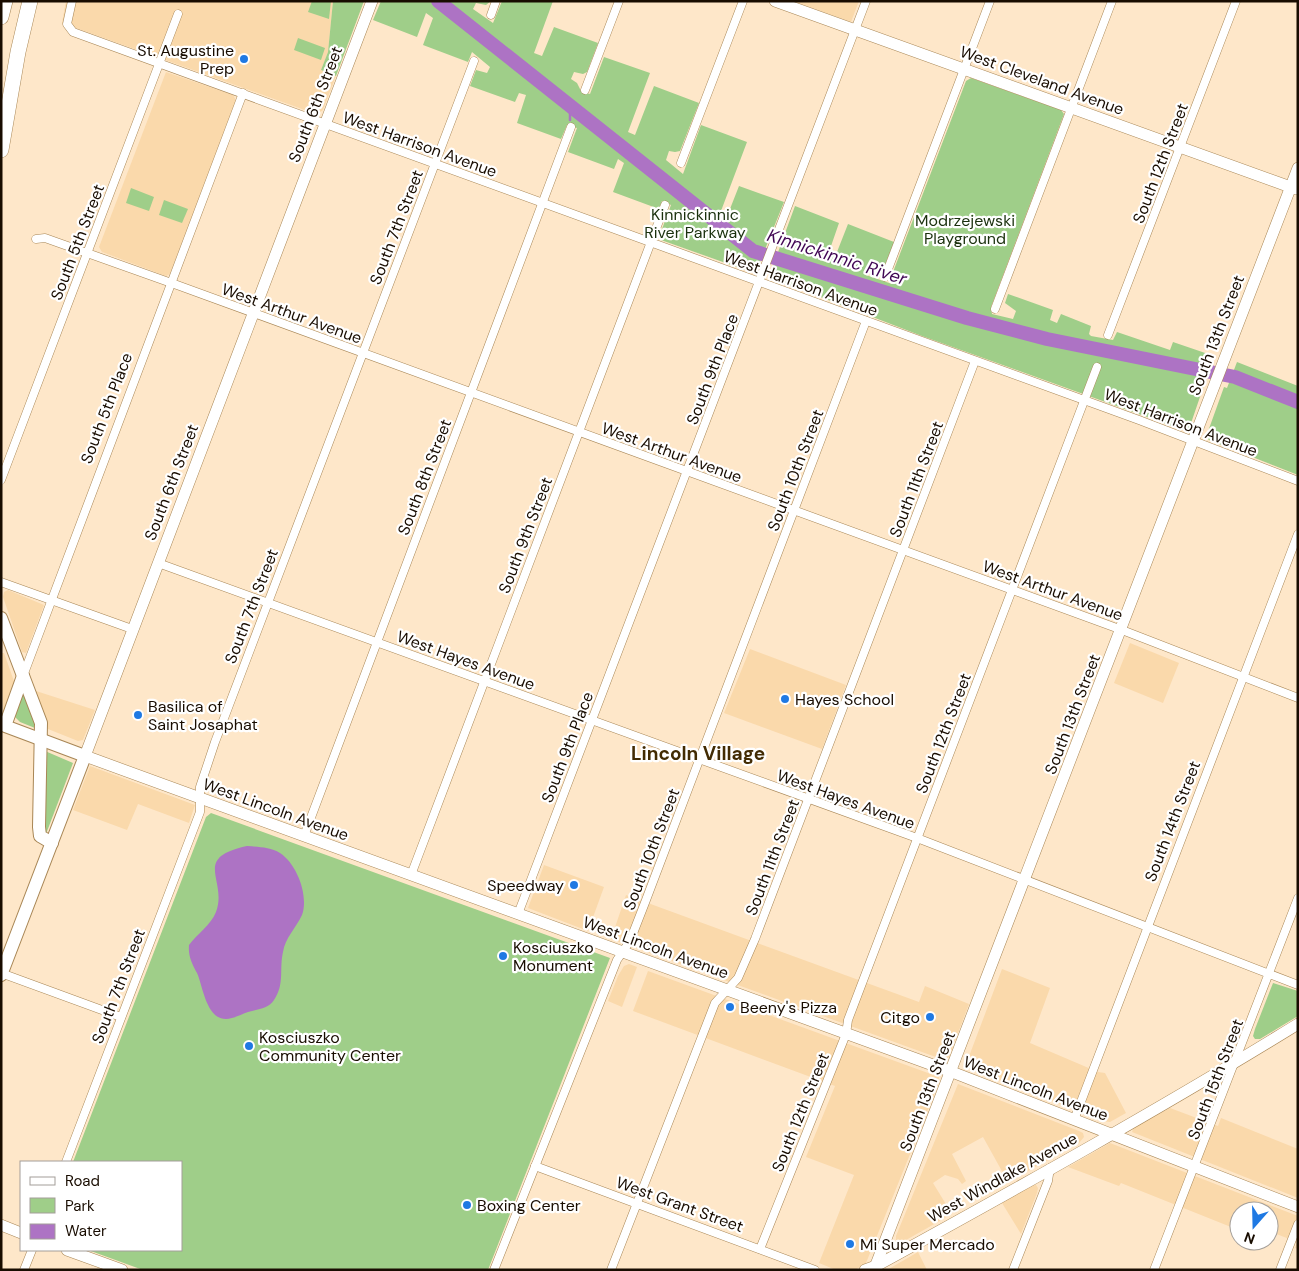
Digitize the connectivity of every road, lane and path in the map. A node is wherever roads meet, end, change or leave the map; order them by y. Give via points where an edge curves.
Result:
1 (5, 1) edge
2 (30, 1) edge
3 (72, 1) edge
4 (372, 1) edge
5 (496, 1) edge
6 (619, 1) edge
7 (743, 1) edge
8 (775, 1) edge
9 (866, 1) edge
10 (990, 1) edge
11 (1112, 1) edge
12 (1236, 1) edge
13 (178, 14) dead end
14 (491, 15) dead end
15 (1, 17) edge
16 (855, 30) junction
17 (474, 61) dead end
18 (160, 63) junction
19 (964, 69) junction
20 (585, 90) dead end
21 (243, 93) junction
22 (1073, 108) junction
23 (325, 124) junction
24 (571, 127) dead end
25 (1180, 147) junction
26 (1, 150) edge
27 (681, 163) dead end
28 (435, 164) junction
29 (1298, 168) edge
30 (1294, 188) edge
31 (544, 203) junction
32 (665, 205) dead end
33 (36, 239) dead end
34 (650, 244) junction
35 (88, 253) junction
36 (885, 277) dead end
37 (172, 283) junction
38 (760, 283) junction
39 (995, 309) dead end
40 (254, 313) junction
41 (866, 321) junction
42 (1108, 335) dead end
43 (362, 354) junction
44 (975, 361) junction
45 (1097, 367) dead end
46 (470, 393) junction
47 (1084, 400) junction
48 (579, 432) junction
49 (1194, 440) junction
50 (687, 472) junction
51 (1, 480) edge
52 (1298, 481) edge
53 (794, 511) junction
54 (1298, 534) edge
55 (904, 551) junction
56 (158, 563) junction
57 (1, 582) edge
58 (1012, 590) junction
59 (51, 600) junction
60 (267, 602) junction
61 (1, 618) edge
62 (132, 629) junction
63 (1122, 630) junction
64 (376, 642) junction
65 (23, 676) junction
66 (1242, 676) junction
67 (484, 681) junction
68 (1298, 698) edge
69 (592, 720) junction
70 (2, 729) edge
71 (40, 740) junction
72 (85, 756) junction
73 (700, 760) junction
74 (200, 798) junction
75 (808, 799) junction
76 (304, 836) junction
77 (917, 838) junction
78 (52, 843) junction
79 (411, 875) junction
80 (1026, 880) junction
81 (1298, 898) edge
82 (518, 914) junction
83 (1146, 926) junction
84 (622, 952) junction
85 (1, 974) edge
86 (1270, 974) junction
87 (1298, 985) edge
88 (726, 990) junction
89 (120, 1017) junction
90 (1298, 1024) edge
91 (846, 1034) junction
92 (1235, 1063) junction
93 (952, 1072) junction
94 (1074, 1120) junction
95 (1111, 1134) junction
96 (66, 1161) edge
97 (535, 1166) junction
98 (1196, 1167) junction
99 (1050, 1168) junction
100 (637, 1203) junction
101 (1298, 1207) edge
102 (1298, 1224) edge
103 (1, 1225) edge
104 (20, 1233) edge
105 (760, 1249) junction
106 (32, 1251) edge
107 (70, 1251) edge
108 (872, 1269) edge
109 (24, 1270) edge
110 (122, 1270) edge
111 (494, 1270) edge
112 (611, 1270) edge
113 (815, 1270) edge
114 (1013, 1270) edge
115 (1154, 1270) edge
116 (1280, 1270) edge

1 - 15 highway
2 - 26 highway
3 - 18 street, West Harrison Avenue via 67,24 69,29
4 - 23 street, South 6th Street
5 - 14 street
6 - 20 street
7 - 27 street
8 - 16 street, West Cleveland Avenue
9 - 16 street, South 9th Place
10 - 19 street
11 - 22 street
12 - 25 street, South 12th Street
13 - 18 street, South 5th Street
16 - 19 street, West Cleveland Avenue
16 - 38 street, South 9th Place
17 - 28 street, South 7th Street
18 - 21 street, West Harrison Avenue
18 - 35 street, South 5th Street
19 - 22 street, West Cleveland Avenue
19 - 36 street
21 - 23 street, West Harrison Avenue
21 - 37 street, South 5th Place
22 - 25 street, West Cleveland Avenue
22 - 39 street
23 - 28 street, West Harrison Avenue
23 - 40 street, South 6th Street
24 - 31 street, South 8th Street
25 - 30 street, West Cleveland Avenue
25 - 42 street, South 12th Street
28 - 31 street, West Harrison Avenue
28 - 43 street, South 7th Street
29 - 30 street, South 13th Street
30 - 49 street, South 13th Street
31 - 34 street, West Harrison Avenue
31 - 46 street, South 8th Street
32 - 34 street, South 9th Street
33 - 35 street, West Arthur Avenue via 45,238
34 - 38 street, West Harrison Avenue
34 - 48 street, South 9th Street
35 - 37 street, West Arthur Avenue
35 - 51 street, South 5th Street
37 - 40 street, West Arthur Avenue
37 - 59 street, South 5th Place
38 - 41 street, West Harrison Avenue
38 - 50 street, South 9th Place
40 - 43 street, West Arthur Avenue
40 - 56 street, South 6th Street
41 - 44 street, West Harrison Avenue
41 - 53 street, South 10th Street
43 - 46 street, West Arthur Avenue
43 - 60 street, South 7th Street
44 - 47 street, West Harrison Avenue
44 - 55 street, South 11th Street
45 - 47 street, South 12th Street
46 - 48 street, West Arthur Avenue
46 - 64 street, South 8th Street
47 - 49 street, West Harrison Avenue
47 - 58 street, South 12th Street
48 - 50 street, West Arthur Avenue
48 - 67 street, South 9th Street
49 - 52 street, West Harrison Avenue
49 - 63 street, South 13th Street
50 - 53 street, West Arthur Avenue
50 - 69 street, South 9th Place
53 - 55 street, West Arthur Avenue
53 - 73 street, South 10th Street
54 - 66 street, South 14th Street
55 - 58 street, West Arthur Avenue
55 - 75 street, South 11th Street
56 - 60 street, West Hayes Avenue
56 - 62 street, South 6th Street
57 - 59 street
58 - 63 street, West Arthur Avenue
58 - 77 street, South 12th Street
59 - 62 street
59 - 65 street, South 5th Place
60 - 64 street, West Hayes Avenue
60 - 74 street, South 7th Street via 215,742 200,787
61 - 65 main road
62 - 72 street, South 6th Street
63 - 66 street, West Arthur Avenue
63 - 80 street, South 13th Street
64 - 67 street, West Hayes Avenue
64 - 76 street, South 8th Street
65 - 70 main road, South 5th Place
65 - 71 main road via 41,724
66 - 68 street, West Arthur Avenue
66 - 83 street, South 14th Street
67 - 69 street, West Hayes Avenue
67 - 79 street, South 9th Street
69 - 73 street, West Hayes Avenue
69 - 82 street, South 9th Place
70 - 71 main road, West Lincoln Avenue
71 - 72 main road, West Lincoln Avenue
71 - 78 main road via 40,836
72 - 74 street, West Lincoln Avenue
72 - 78 main road, South 6th Street
73 - 75 street, West Hayes Avenue
73 - 84 street, South 10th Street via 630,941
74 - 76 street, West Lincoln Avenue
74 - 89 street, South 7th Street via 200,812
75 - 77 street, West Hayes Avenue
75 - 88 street, South 11th Street via 755,939 738,978
76 - 79 street, West Lincoln Avenue
77 - 80 street, West Hayes Avenue
77 - 91 street, South 12th Street via 848,1020
78 - 85 main road, South 6th Street
79 - 82 street, West Lincoln Avenue
80 - 83 street, West Hayes Avenue
80 - 93 street, South 13th Street
81 - 86 street, South 15th Street
82 - 84 street, West Lincoln Avenue
83 - 86 street, West Hayes Avenue
83 - 94 street, South 14th Street
84 - 88 street, West Lincoln Avenue
84 - 97 street, South 10th Street
85 - 89 street
86 - 87 street, West Hayes Avenue
86 - 92 street, South 15th Street
88 - 91 street, West Lincoln Avenue
88 - 100 street, South 11th Street via 715,1003
89 - 96 street, South 7th Street
90 - 92 street, West Windlake Avenue
91 - 93 street, West Lincoln Avenue
91 - 105 street, South 12th Street
92 - 95 street, West Windlake Avenue
92 - 98 street, South 15th Street
93 - 94 street, West Lincoln Avenue
93 - 108 street, South 13th Street
94 - 95 street, West Lincoln Avenue
95 - 98 street, West Lincoln Avenue
95 - 99 street, West Windlake Avenue
97 - 100 street, West Grant Street
97 - 111 street, South 10th Street
98 - 101 street, West Lincoln Avenue
98 - 115 street, South 15th Street
99 - 108 street, West Windlake Avenue
99 - 114 street via 1048,1181
100 - 105 street, West Grant Street
100 - 112 street, South 11th Street
102 - 116 street
103 - 104 street
105 - 113 street, West Grant Street
106 - 109 street
107 - 110 street

